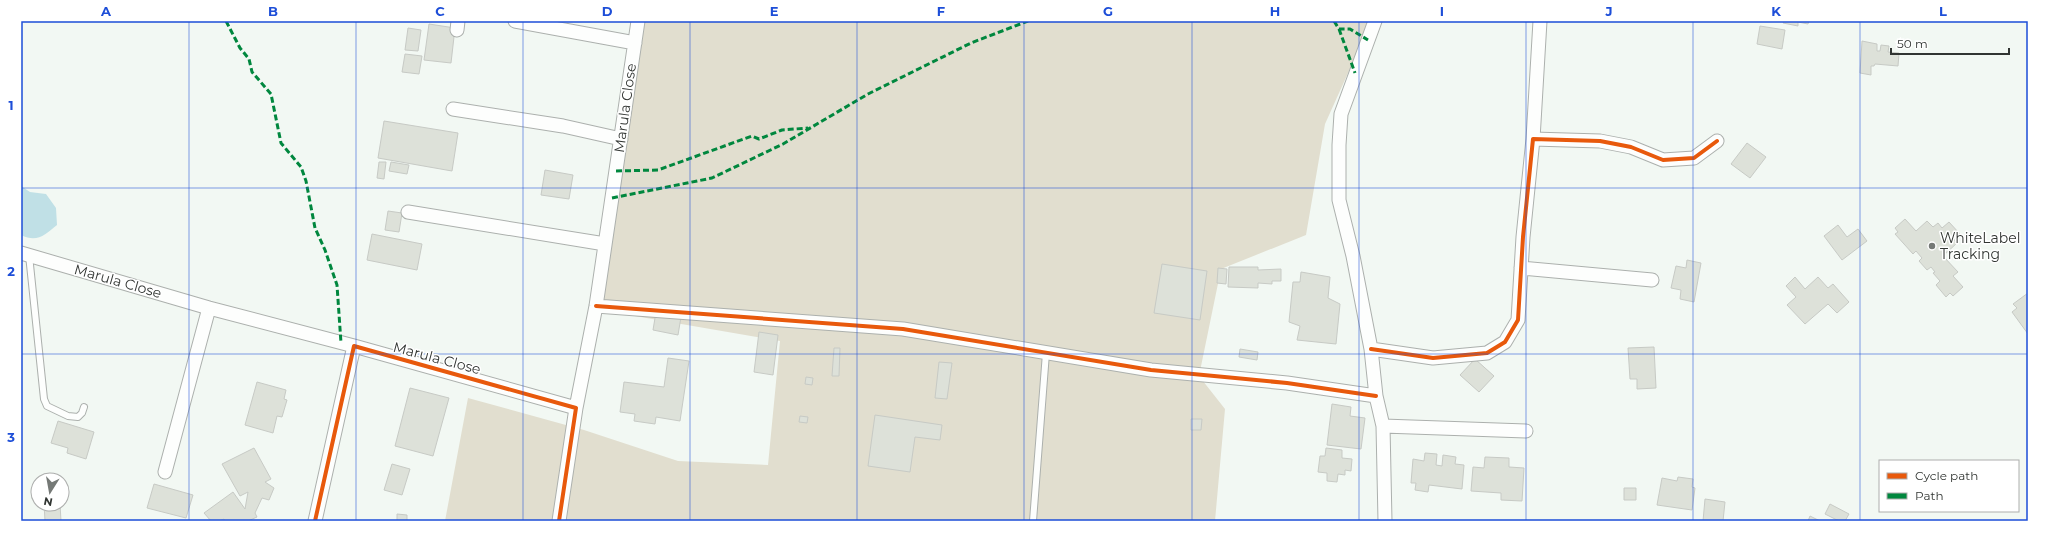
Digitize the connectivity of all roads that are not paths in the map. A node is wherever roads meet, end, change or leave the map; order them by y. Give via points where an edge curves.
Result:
1 (515, 21) edge
2 (638, 21) edge
3 (1375, 21) edge
4 (1540, 21) edge
5 (635, 43) junction
6 (453, 109) dead end
7 (621, 139) junction
8 (1533, 139) junction
9 (1717, 141) dead end
10 (408, 212) dead end
11 (605, 244) junction
12 (25, 254) edge
13 (1521, 268) junction
14 (1652, 280) dead end
15 (596, 306) junction
16 (210, 308) junction
17 (354, 346) junction
18 (1371, 348) junction
19 (1046, 352) junction
20 (1376, 396) junction
21 (84, 407) dead end
22 (576, 408) junction
23 (1383, 426) junction
24 (1526, 431) dead end
25 (164, 472) dead end
26 (315, 521) edge
27 (559, 521) edge
28 (1033, 521) edge
29 (1385, 521) edge

1 - 5 street
2 - 5 street, Marula Close
3 - 18 street via 1341,114 1339,145 1339,200
4 - 8 street
5 - 7 street, Marula Close
6 - 7 street via 563,126
7 - 11 street, Marula Close
8 - 9 street via 1600,141 1631,147 1663,160 1694,158
8 - 13 street
10 - 11 street
11 - 15 street, Marula Close
12 - 16 street, Marula Close
12 - 21 lane via 44,400 47,406 68,416 78,417
13 - 14 street
13 - 18 street via 1518,320 1505,342 1487,353 1433,358
15 - 19 street via 903,329
15 - 22 street, Marula Close
16 - 17 street, Marula Close
16 - 25 street
17 - 22 street, Marula Close
17 - 26 street
18 - 20 street
19 - 20 street via 1151,370 1287,383
19 - 28 lane
20 - 23 street
22 - 27 street, Marula Close
23 - 24 street
23 - 29 street

